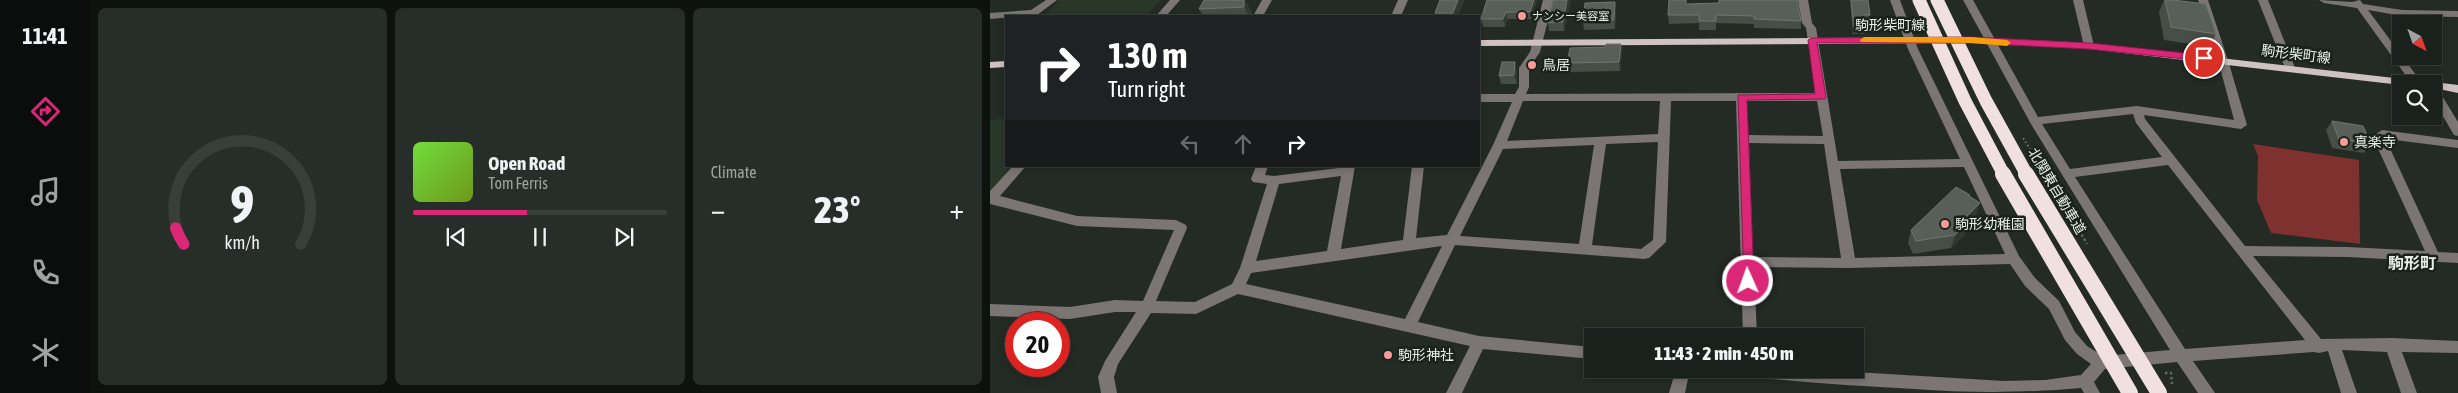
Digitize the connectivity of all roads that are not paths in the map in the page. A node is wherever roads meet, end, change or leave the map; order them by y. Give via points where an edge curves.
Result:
1 (1052, 0) edge
2 (1175, 0) edge
3 (1267, 0) edge
4 (1403, 0) edge
5 (1548, 0) edge
6 (1803, 0) edge
7 (1895, 0) edge
8 (1918, 0) edge
9 (1937, 0) edge
10 (1968, 0) edge
11 (2078, 0) edge
12 (2202, 0) edge
13 (2263, 0) edge
14 (2324, 0) edge
15 (2357, 2) edge
16 (2458, 14) edge
17 (1005, 15) edge
18 (1012, 15) edge
19 (1162, 15) edge
20 (1259, 15) edge
21 (1396, 15) edge
22 (990, 16) edge
23 (1812, 40) junction
24 (1910, 40) junction
25 (1990, 42) junction
26 (1480, 43) edge
27 (1538, 43) junction
28 (2089, 46) junction
29 (2223, 60) junction
30 (1005, 64) edge
31 (990, 65) edge
32 (2290, 68) junction
33 (2412, 75) edge
34 (2392, 81) edge
35 (2442, 87) edge
36 (2458, 88) edge
37 (1741, 97) junction
38 (1821, 97) junction
39 (1480, 98) edge
40 (1519, 98) junction
41 (1666, 98) junction
42 (2442, 105) edge
43 (2137, 110) junction
44 (2036, 121) junction
45 (2458, 132) edge
46 (1665, 138) junction
47 (1743, 139) junction
48 (1601, 140) junction
49 (1828, 140) junction
50 (1499, 144) junction
51 (2458, 144) edge
52 (2171, 160) junction
53 (1968, 163) junction
54 (1832, 165) junction
55 (1019, 167) edge
56 (1262, 167) edge
57 (1418, 167) edge
58 (1349, 169) edge
59 (2067, 174) junction
60 (1274, 180) junction
61 (990, 198) edge
62 (1452, 240) junction
63 (1409, 244) junction
64 (1584, 250) junction
65 (2241, 251) junction
66 (2433, 255) junction
67 (1333, 256) junction
68 (2458, 258) edge
69 (2014, 259) junction
70 (1747, 262) junction
71 (1849, 263) junction
72 (1247, 268) junction
73 (1237, 288) junction
74 (1147, 307) junction
75 (990, 310) edge
76 (1408, 327) junction
77 (1750, 328) edge
78 (1479, 342) junction
79 (2392, 344) junction
80 (2326, 346) junction
81 (2458, 347) edge
82 (1584, 352) edge
83 (2180, 356) junction
84 (2101, 363) junction
85 (1682, 378) edge
86 (1811, 378) edge
87 (1904, 387) edge
88 (2088, 387) edge
89 (1109, 393) edge
90 (1454, 393) edge
91 (1676, 393) edge
92 (2130, 393) edge
93 (2159, 393) edge
94 (2206, 393) edge
95 (2350, 393) edge
96 (2409, 393) edge

1 - 18 street via 1034,14
2 - 19 street
3 - 20 street
4 - 21 street
5 - 27 street
6 - 23 street
7 - 24 street
8 - 92 highway, bridge via 1994,156
9 - 93 highway, 北関東自動車道, bridge via 1973,77 2015,153
10 - 25 street
11 - 28 street
12 - 29 street
13 - 32 street
14 - 15 street
15 - 16 street via 2402,13
15 - 33 street
17 - 22 street
23 - 24 main road, 駒形柴町線
23 - 27 main road, 駒形柴町線
23 - 38 street
24 - 25 main road, 駒形柴町線
24 - 53 street
25 - 28 main road, 駒形柴町線
25 - 44 street
26 - 27 main road, 駒形柴町線
27 - 40 street via 1534,56 1525,65 1525,84
28 - 29 main road, 駒形柴町線
29 - 32 main road, 駒形柴町線
29 - 43 street via 2241,125
30 - 31 main road
32 - 34 main road, 駒形柴町線
35 - 36 main road
37 - 38 street
37 - 41 street
37 - 47 street
38 - 49 street
39 - 40 street
40 - 41 street
40 - 50 street
41 - 46 street
42 - 45 street
43 - 44 street
43 - 52 street via 2140,120
44 - 59 street
46 - 48 street
46 - 64 street via 1657,246 1640,254
47 - 49 street
47 - 70 street
48 - 50 street
48 - 64 street
49 - 54 street
50 - 62 street
51 - 66 street via 2382,134 2381,142
52 - 59 street
52 - 65 street
53 - 54 street
53 - 69 street
54 - 71 street
55 - 61 street
56 - 60 street via 1257,179
57 - 63 street
58 - 60 street
58 - 67 street
59 - 83 street
60 - 72 street
61 - 74 street via 1077,221 1176,225 1180,228
62 - 63 street
62 - 64 street
62 - 76 street
63 - 67 street
65 - 66 street
65 - 80 street
66 - 68 street
67 - 72 street
69 - 71 street
69 - 84 street via 2030,282 2054,305 2070,336 2082,350
70 - 71 street
70 - 77 street
72 - 73 street
73 - 74 street via 1196,308
73 - 76 street
74 - 75 street via 1114,306 1070,313
74 - 89 street via 1112,361 1106,377
76 - 78 street
78 - 82 street
78 - 90 street
79 - 80 street
79 - 81 street
79 - 96 street
80 - 83 street
80 - 95 street
83 - 84 street
83 - 94 street
84 - 88 street
85 - 91 street
86 - 87 street
87 - 88 street

